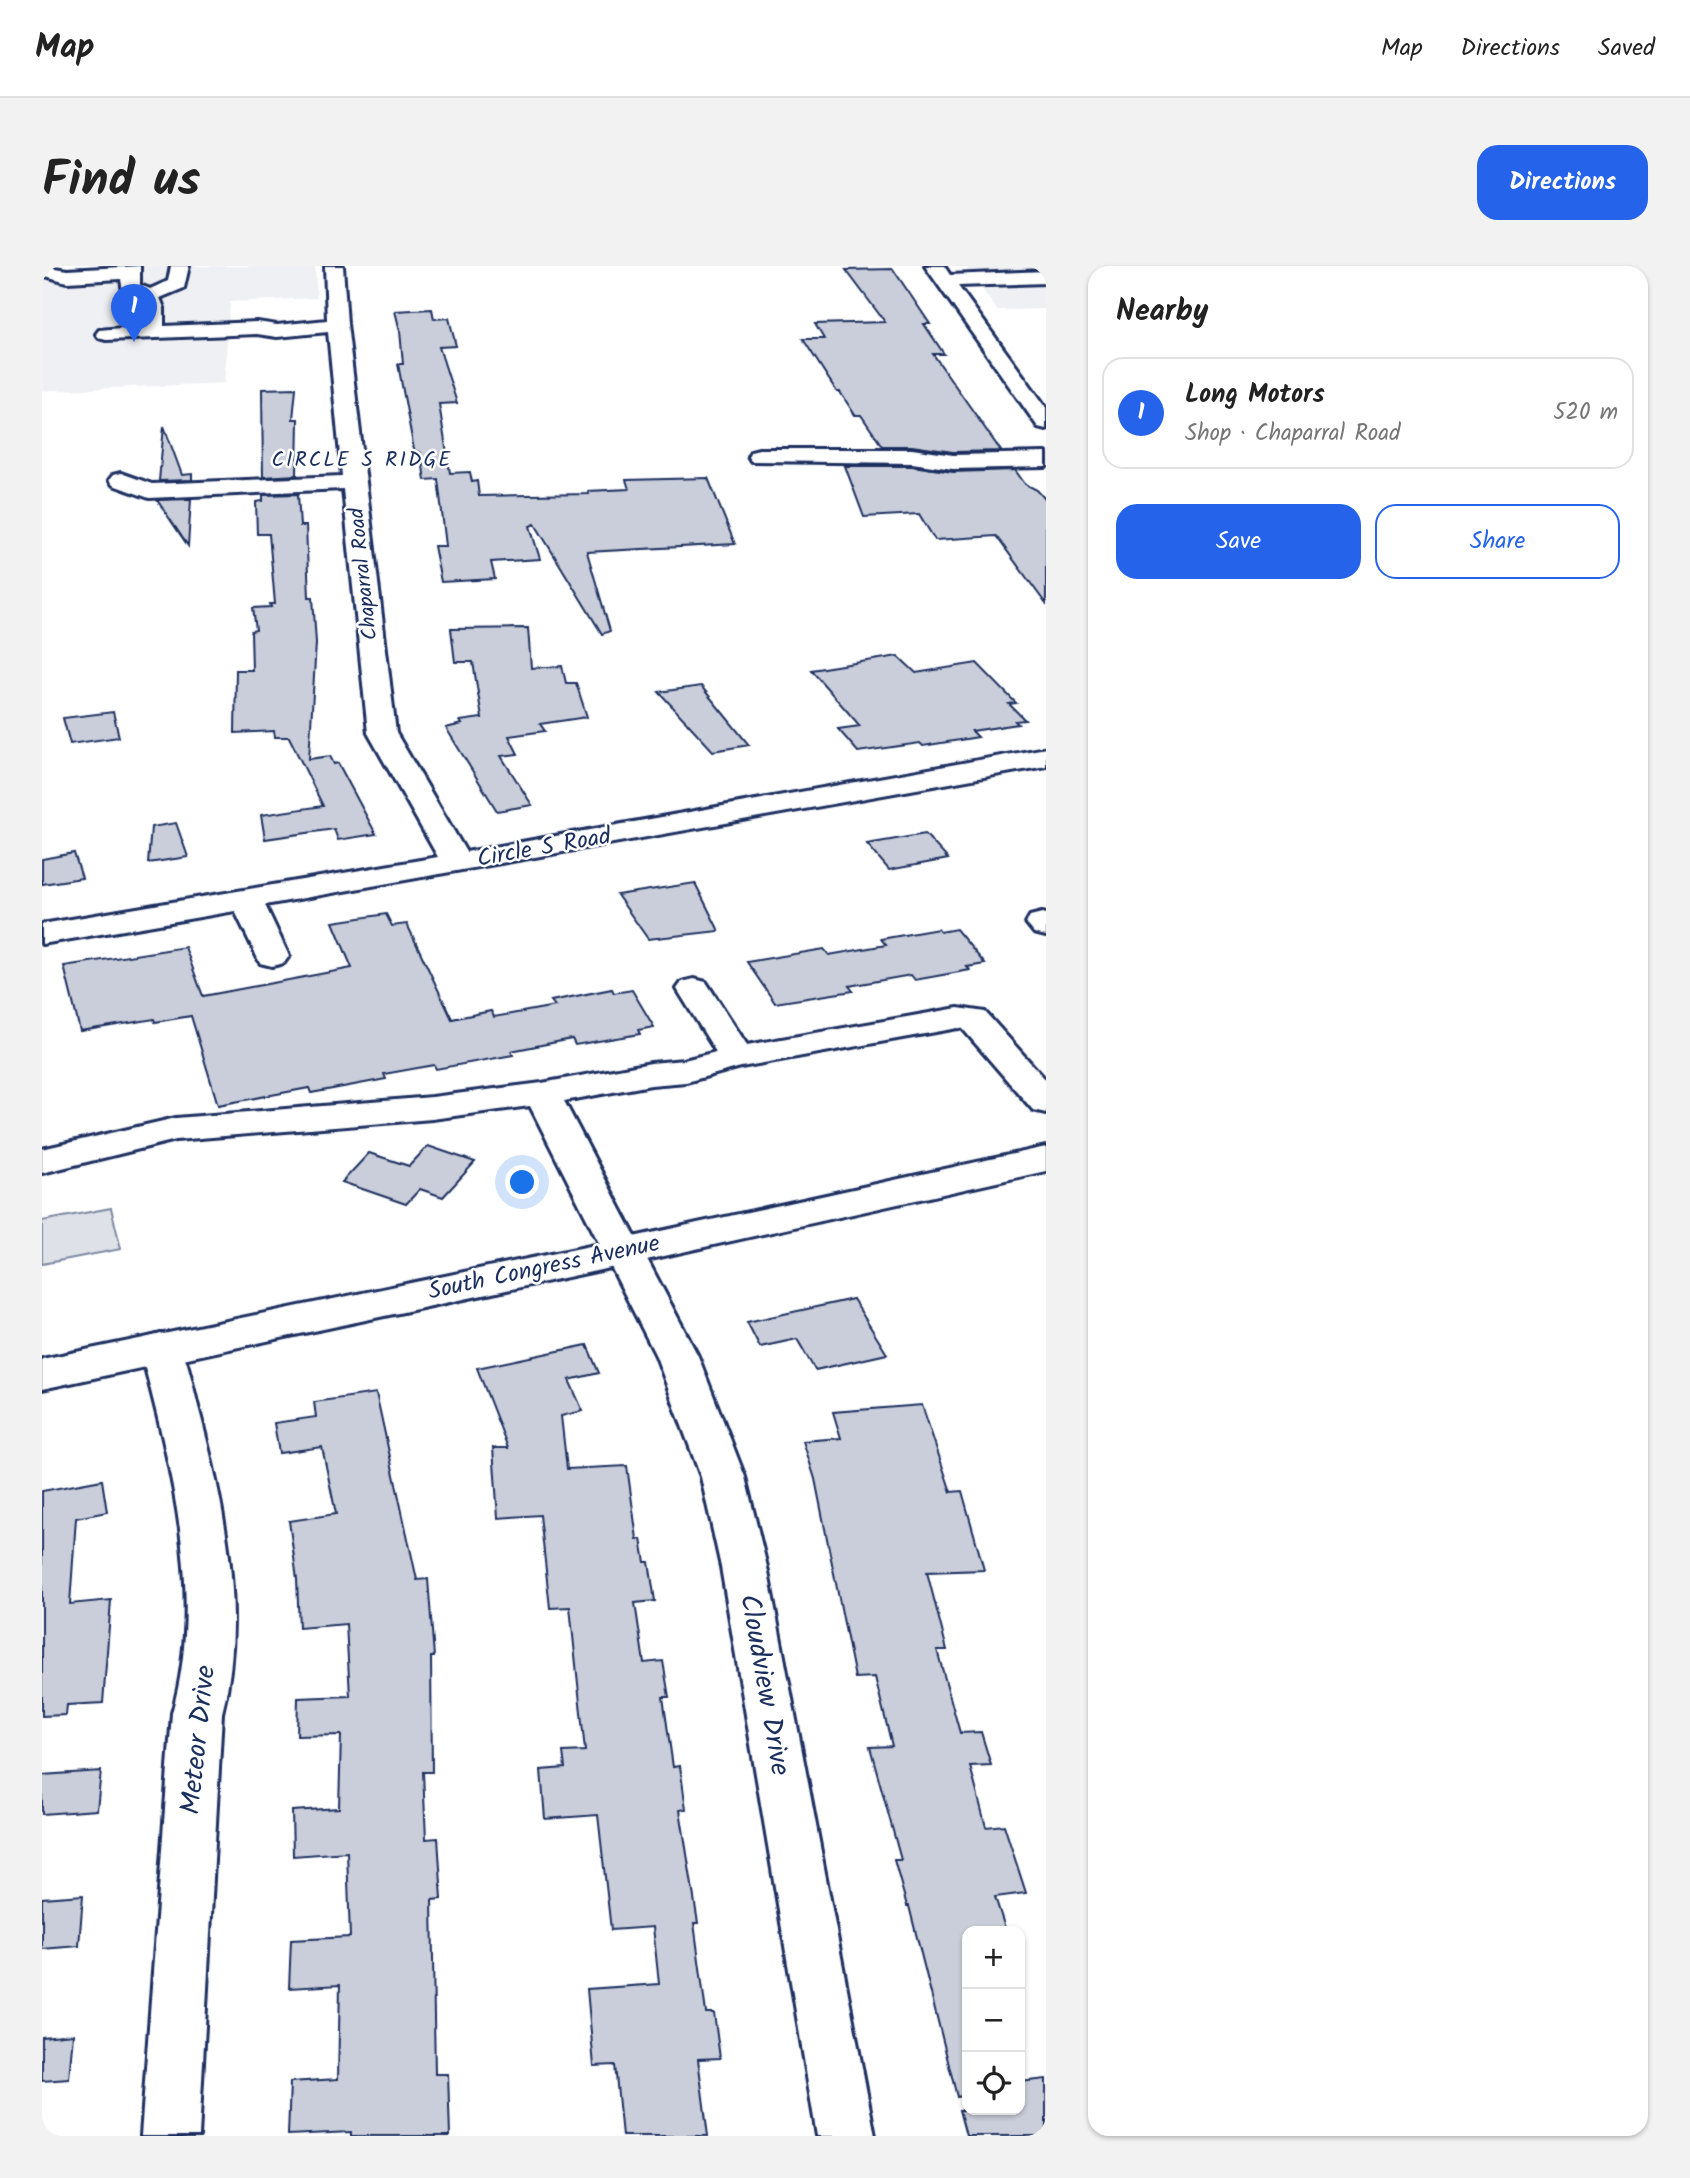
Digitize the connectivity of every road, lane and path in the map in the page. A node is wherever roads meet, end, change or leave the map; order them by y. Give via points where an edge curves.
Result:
1 (45, 266) edge
2 (180, 266) edge
3 (334, 266) edge
4 (131, 270) edge
5 (939, 273) edge
6 (1046, 277) edge
7 (970, 279) junction
8 (150, 295) junction
9 (1033, 297) dead end
10 (333, 324) junction
11 (154, 332) junction
12 (106, 334) dead end
13 (1041, 408) edge
14 (759, 456) dead end
15 (1046, 460) edge
16 (121, 480) dead end
17 (354, 482) junction
18 (1046, 757) edge
19 (457, 863) junction
20 (246, 899) junction
21 (42, 934) edge
22 (272, 956) dead end
23 (694, 989) dead end
24 (737, 1057) junction
25 (542, 1094) junction
26 (1046, 1102) edge
27 (1046, 1159) edge
28 (42, 1161) edge
29 (624, 1252) junction
30 (161, 1348) junction
31 (42, 1374) edge
32 (170, 2136) edge
33 (846, 2136) edge

1 - 4 street via 44,271 57,275
2 - 8 street via 177,284
3 - 10 street, Chaparral Road
4 - 8 street via 130,288
5 - 7 street
5 - 13 street
6 - 7 street
7 - 9 street via 1002,293
8 - 11 street
10 - 11 street via 278,322 257,328
10 - 17 street, Chaparral Road
11 - 12 street
14 - 15 street
16 - 17 street via 149,491
17 - 19 street, Chaparral Road via 382,733
18 - 19 street, Circle S Road
19 - 20 street, Circle S Road
20 - 21 street, Circle S Road
20 - 22 street
23 - 24 street
24 - 25 street via 686,1071
24 - 26 street via 973,1019
25 - 28 street via 176,1129
25 - 29 street, Cloudview Drive
27 - 29 street, South Congress Avenue
29 - 30 street, South Congress Avenue
29 - 33 street, Cloudview Drive via 677,1356 723,1477 744,1567
30 - 31 street, South Congress Avenue
30 - 32 street, Meteor Drive via 203,1531 208,1668 197,1713

